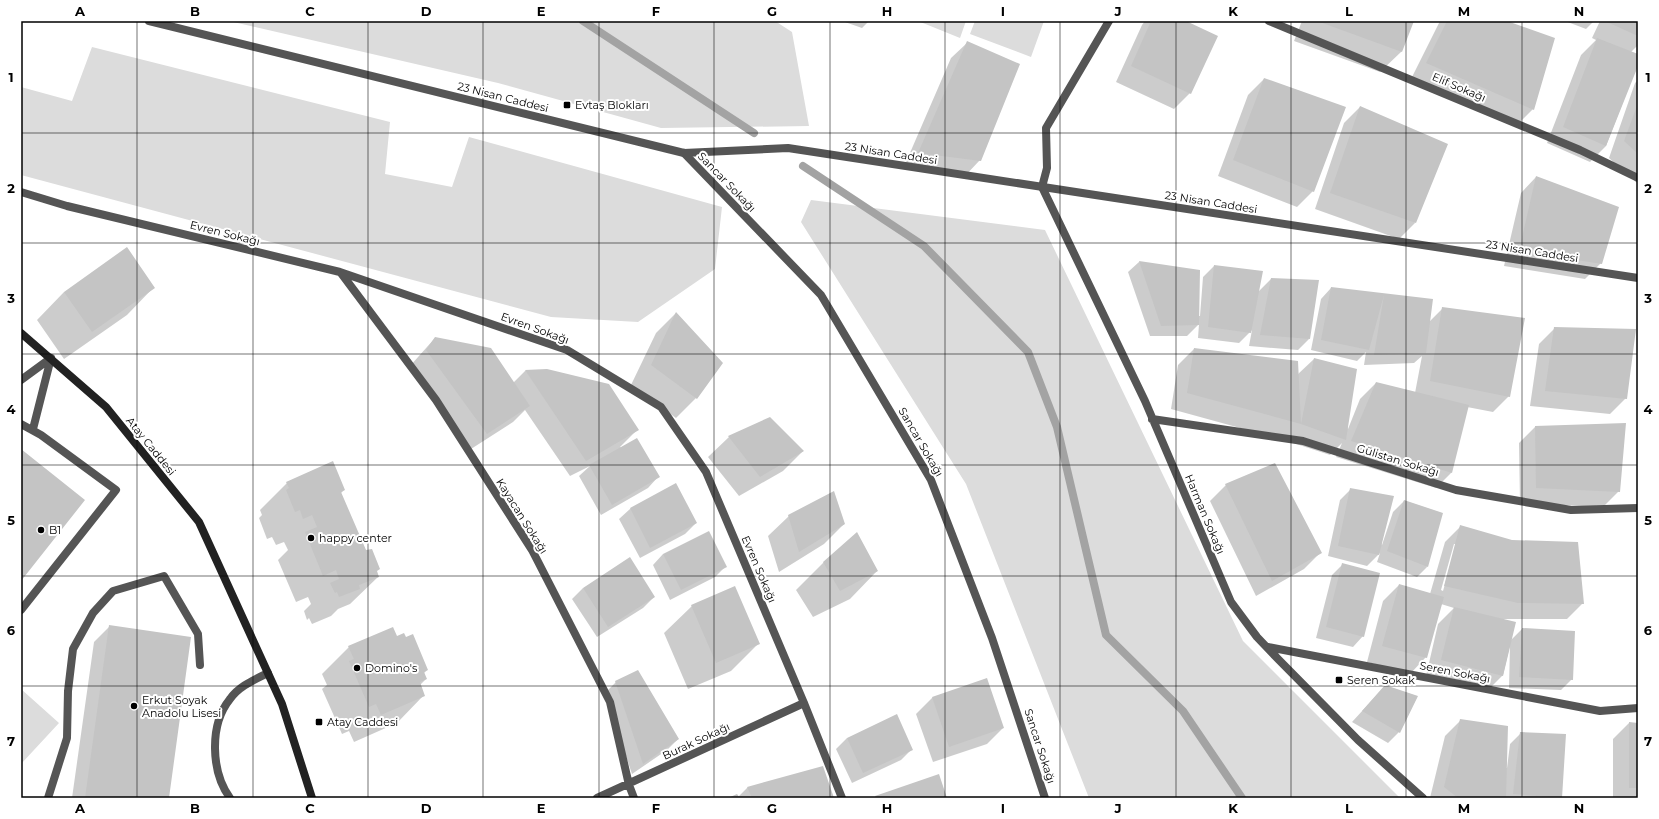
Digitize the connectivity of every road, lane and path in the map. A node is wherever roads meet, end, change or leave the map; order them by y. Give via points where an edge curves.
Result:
1 (149, 21) edge
2 (1109, 21) edge
3 (1268, 21) edge
4 (684, 153) junction
5 (1638, 178) edge
6 (1042, 187) junction
7 (21, 192) edge
8 (340, 272) junction
9 (1638, 278) edge
10 (21, 333) edge
11 (51, 358) junction
12 (21, 380) edge
13 (1152, 419) junction
14 (21, 424) edge
15 (33, 429) junction
16 (1638, 508) edge
17 (21, 610) edge
18 (1268, 648) junction
19 (200, 665) dead end
20 (268, 673) junction
21 (804, 702) junction
22 (1638, 708) edge
23 (629, 785) junction
24 (48, 798) edge
25 (230, 798) edge
26 (312, 798) edge
27 (597, 798) edge
28 (634, 798) edge
29 (842, 798) edge
30 (1045, 798) edge
31 (1422, 798) edge

1 - 4 street, 23 Nisan Caddesi
2 - 6 street via 1046,128 1047,168
3 - 5 street, Elif Sokağı via 1580,150
4 - 6 street, 23 Nisan Caddesi via 788,148
4 - 30 street, Sancar Sokağı via 821,295 931,480 992,638
6 - 9 street, 23 Nisan Caddesi
6 - 13 street, Harman Sokağı
7 - 8 street, Evren Sokağı via 67,206
8 - 21 street, Evren Sokağı via 567,350 661,407 706,472
8 - 23 street, Kayacan Sokağı via 436,400 532,550 610,702
10 - 11 main road, Atay Caddesi
11 - 12 street
11 - 15 street
11 - 20 main road, Atay Caddesi via 106,407 199,522
13 - 16 street, Gülistan Sokağı via 1303,441 1456,490 1571,510
13 - 18 street, Harman Sokağı via 1231,602
14 - 15 street
15 - 17 street via 116,490
18 - 22 street, Seren Sokağı via 1600,711
18 - 31 street, Harman Sokağı via 1358,740
19 - 24 street via 198,634 164,576 113,591 93,613 73,649 68,691 67,738
20 - 25 street via 241,687 229,699 220,719 215,746 216,763
20 - 26 main road, Atay Caddesi via 282,704
21 - 23 street, Burak Sokağı
21 - 29 street, Evren Sokağı
23 - 27 street, Burak Sokağı
23 - 28 street, Kayacan Sokağı

